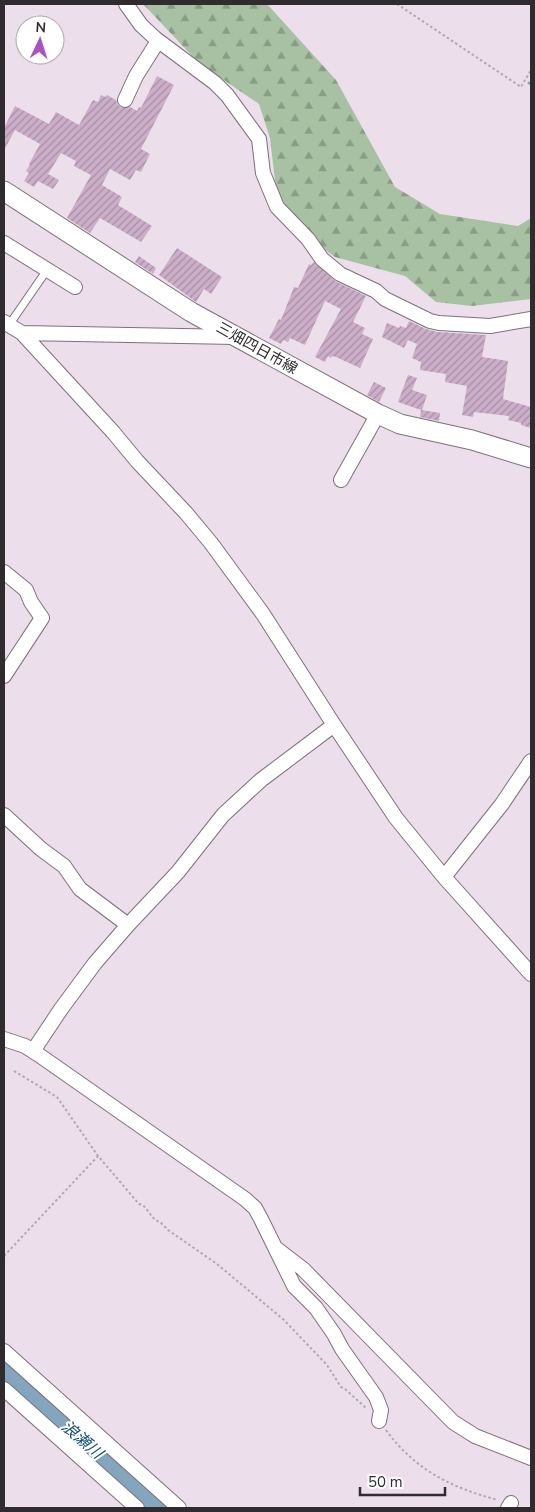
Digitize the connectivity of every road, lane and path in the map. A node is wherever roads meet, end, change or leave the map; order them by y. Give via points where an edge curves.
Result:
1 (126, 4) edge
2 (397, 4) edge
3 (158, 41) junction
4 (531, 70) edge
5 (125, 100) dead end
6 (4, 191) edge
7 (4, 243) edge
8 (47, 270) junction
9 (75, 288) dead end
10 (531, 319) edge
11 (6, 324) edge
12 (22, 333) junction
13 (236, 338) junction
14 (378, 414) junction
15 (531, 458) edge
16 (341, 480) dead end
17 (4, 572) edge
18 (4, 676) edge
19 (334, 725) junction
20 (531, 762) edge
21 (4, 815) edge
22 (444, 877) junction
23 (128, 925) junction
24 (531, 974) edge
25 (7, 1037) edge
26 (33, 1051) junction
27 (14, 1071) dead end
28 (98, 1156) junction
29 (276, 1248) junction
30 (4, 1256) edge
31 (4, 1351) edge
32 (4, 1389) edge
33 (379, 1421) junction
34 (531, 1458) edge
35 (509, 1506) edge
36 (137, 1508) edge
37 (179, 1508) edge

1 - 3 street
2 - 4 path via 521,87
3 - 5 street
3 - 10 street via 227,95 259,139 263,174 277,208 308,239 322,259 340,274 430,321 490,326
6 - 13 main road, 三畑四日市線
7 - 8 street
8 - 9 street
8 - 11 lane
11 - 12 street
12 - 13 street
12 - 19 street via 211,543 263,614
13 - 14 main road, 三畑四日市線
14 - 15 main road, 三畑四日市線 via 400,424 472,440
14 - 16 street
17 - 18 street via 26,590 42,618
19 - 22 street via 396,818
19 - 23 street via 235,803 178,872
20 - 22 street
21 - 23 street via 64,866 80,889
22 - 24 street
23 - 26 street via 95,963
25 - 26 street
26 - 29 street via 245,1199 255,1208
27 - 28 path via 57,1097
28 - 30 path
28 - 33 path via 155,1220 217,1264 284,1320 327,1365 341,1387
29 - 33 street via 294,1286 316,1308 376,1397 381,1410
29 - 34 street via 303,1269 453,1422 475,1436
31 - 37 street
32 - 36 street
33 - 35 path via 390,1436 434,1476

